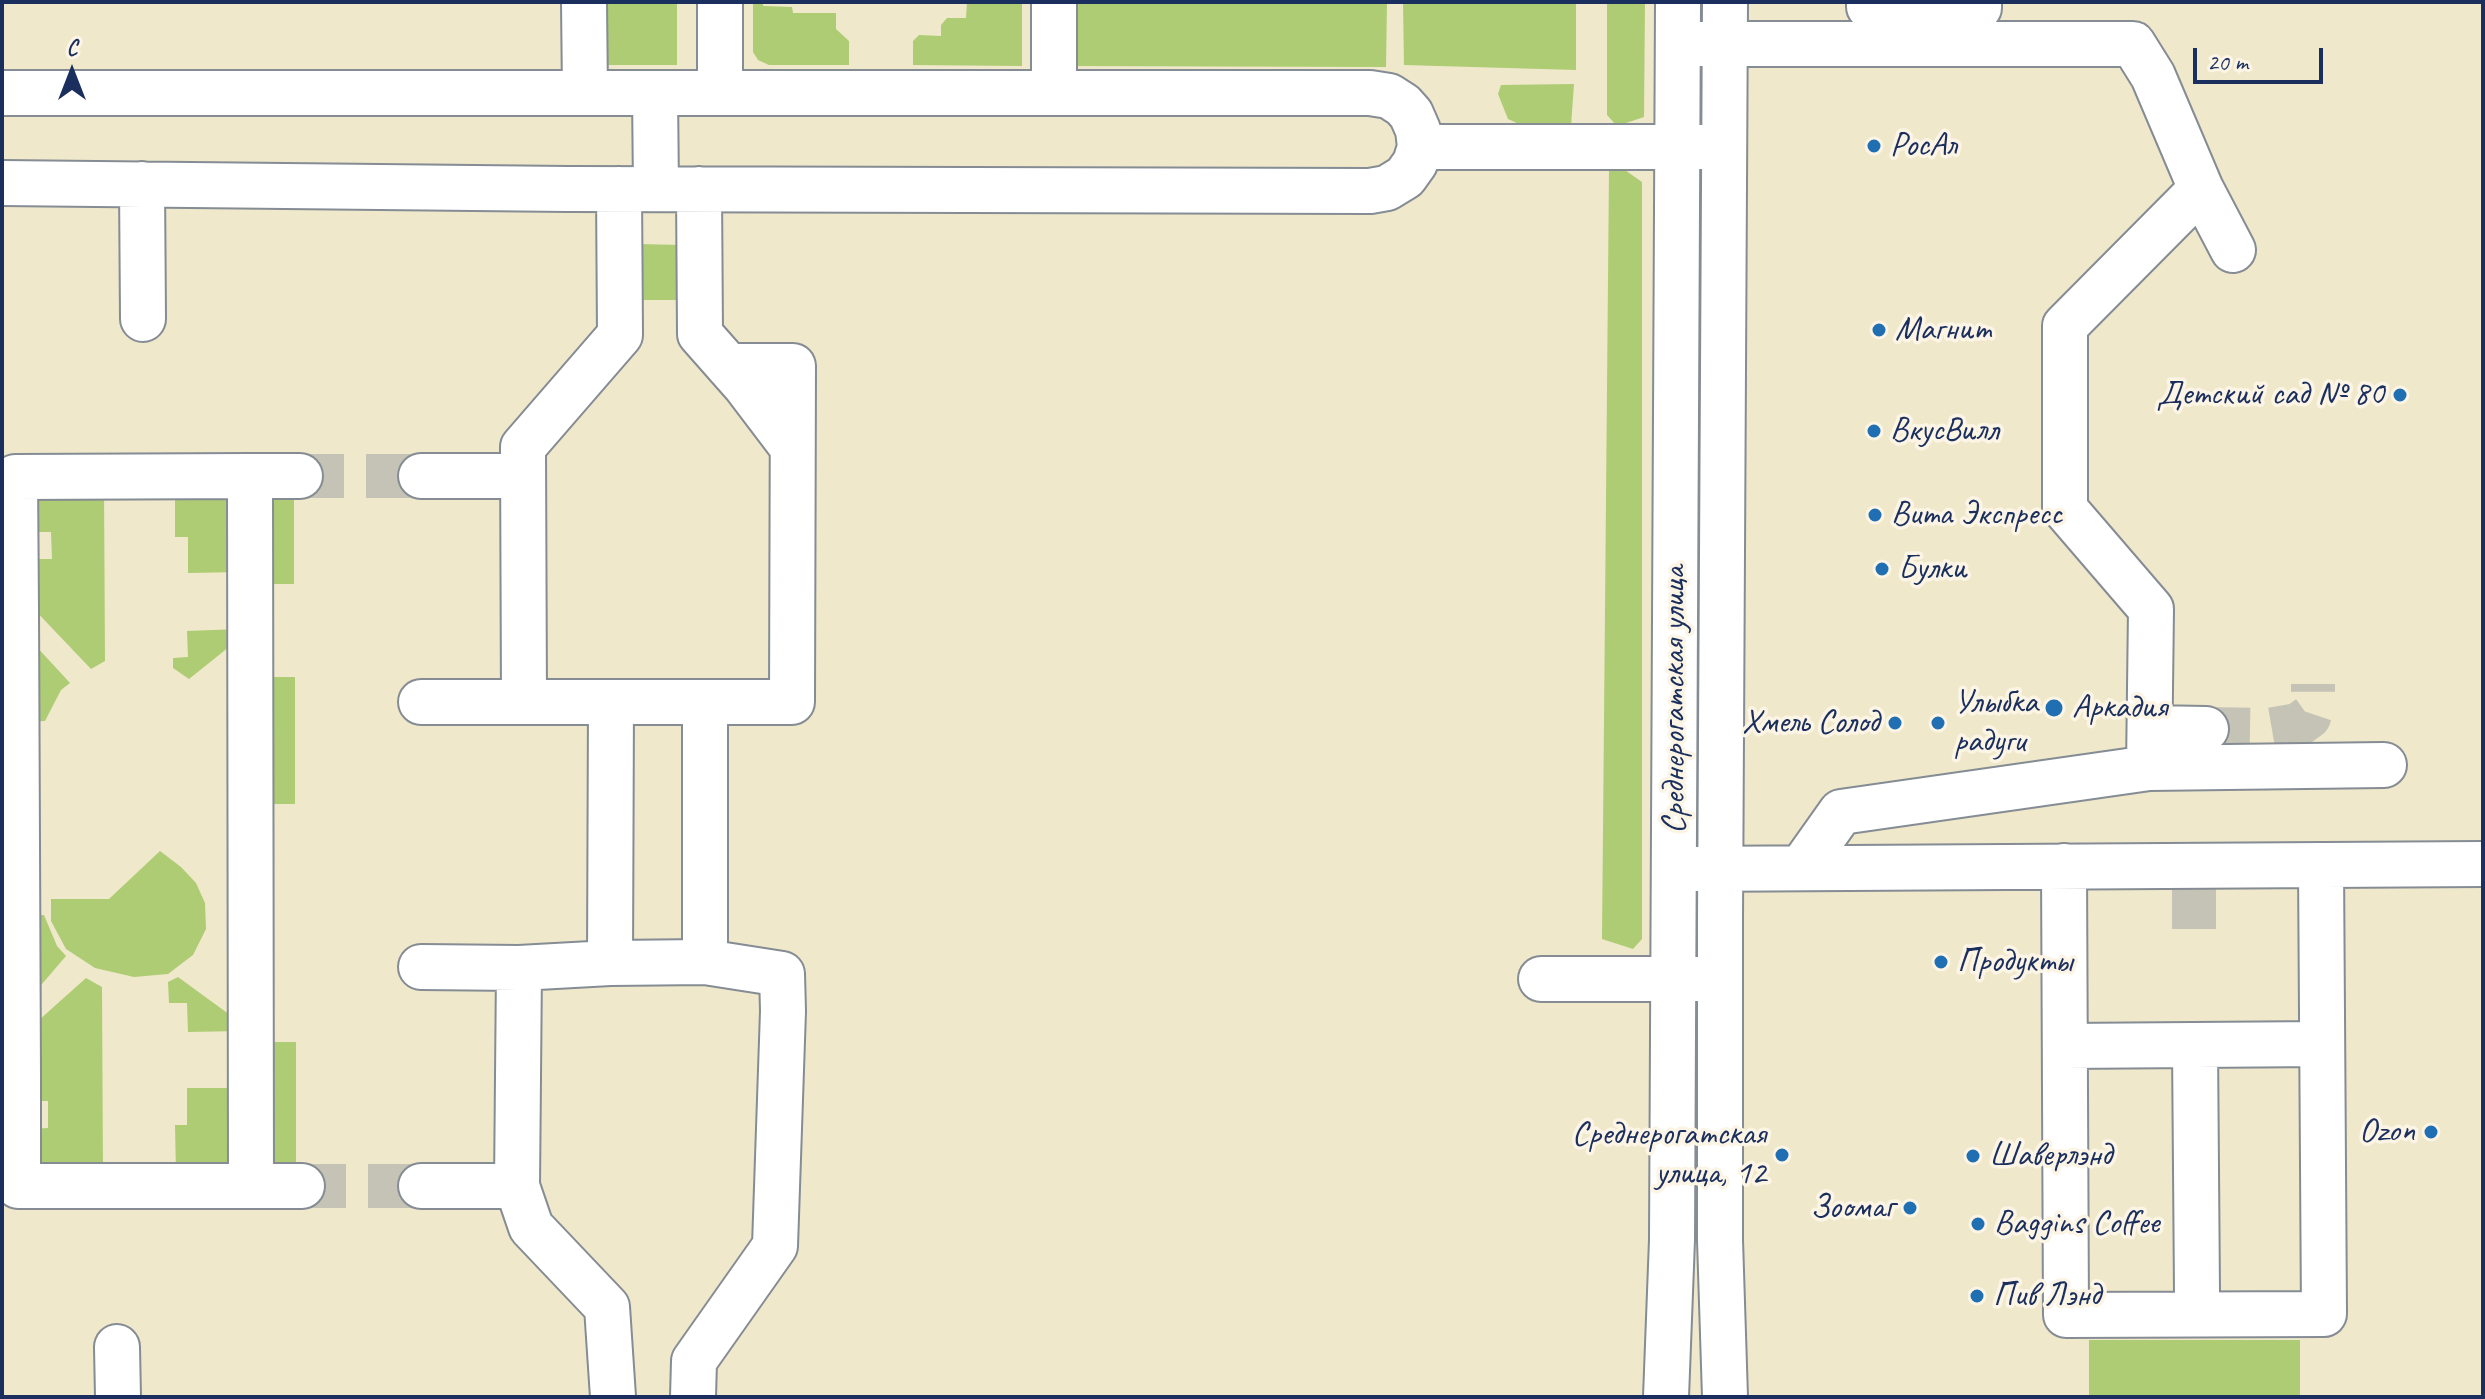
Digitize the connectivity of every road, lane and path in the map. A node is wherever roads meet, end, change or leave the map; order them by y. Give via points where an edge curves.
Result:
1 (584, 2) edge
2 (720, 2) edge
3 (1054, 2) edge
4 (1869, 2) edge
5 (1979, 2) edge
6 (1678, 23) edge
7 (1725, 23) edge
8 (2, 93) edge
9 (585, 93) junction
10 (655, 93) junction
11 (720, 93) junction
12 (1054, 93) junction
13 (1420, 147) junction
14 (1677, 147) junction
15 (1724, 147) junction
16 (2, 183) edge
17 (142, 184) junction
18 (637, 189) junction
19 (699, 189) junction
20 (2201, 189) junction
21 (2233, 250) dead end
22 (143, 319) dead end
23 (728, 366) junction
24 (792, 447) junction
25 (250, 476) junction
26 (300, 476) tunnel mouth
27 (421, 476) tunnel mouth
28 (523, 476) junction
29 (9, 610) edge
30 (421, 702) dead end
31 (524, 702) junction
32 (611, 702) junction
33 (705, 702) junction
34 (2206, 729) tunnel mouth
35 (2149, 748) junction
36 (2384, 765) dead end
37 (2483, 864) edge
38 (2321, 865) junction
39 (2064, 866) junction
40 (1802, 867) junction
41 (1675, 869) junction
42 (1720, 869) junction
43 (705, 962) junction
44 (610, 963) junction
45 (421, 967) dead end
46 (519, 968) junction
47 (1541, 979) dead end
48 (1675, 979) junction
49 (1720, 980) junction
50 (2322, 1044) junction
51 (2195, 1045) junction
52 (2065, 1046) junction
53 (10, 1075) edge
54 (251, 1186) junction
55 (302, 1186) tunnel mouth
56 (421, 1186) tunnel mouth
57 (517, 1186) junction
58 (2197, 1293) dead end
59 (117, 1347) dead end
60 (118, 1397) edge
61 (613, 1397) edge
62 (693, 1397) edge
63 (1666, 1397) edge
64 (1725, 1397) edge

1 - 9 street
2 - 11 street
3 - 12 street
4 - 5 street via 1869,7 1979,8
6 - 7 street
6 - 14 street, Среднерогатская улица
7 - 15 street, Среднерогатская улица
7 - 20 street via 2133,44 2153,76
8 - 9 street
9 - 10 street
10 - 11 street
10 - 18 street
11 - 12 street
12 - 13 street via 1370,93 1403,105 1418,130
13 - 14 street
13 - 19 street via 1405,177 1370,191
14 - 15 street
14 - 41 street, Среднерогатская улица
15 - 42 street, Среднерогатская улица
16 - 17 street
17 - 18 street
17 - 22 street
18 - 19 street
18 - 28 street via 620,335 523,447
19 - 23 street via 700,334
20 - 21 street
20 - 35 street via 2065,326 2065,509 2151,609
23 - 24 street
23 - 24 street via 793,366
24 - 33 street via 792,702
25 - 26 street
25 - 29 street via 15,477
25 - 54 street
27 - 28 street
28 - 31 street
29 - 53 street
30 - 31 street
31 - 32 street
32 - 33 street
32 - 44 street
33 - 43 street
34 - 35 street
35 - 36 street
35 - 40 street via 1841,812
37 - 38 street
38 - 39 street via 2201,875
38 - 50 street
39 - 40 street
39 - 52 street
40 - 42 street
41 - 42 street
41 - 48 street, Среднерогатская улица
42 - 49 street, Среднерогатская улица
43 - 44 street
43 - 62 street via 782,974 783,1011 775,1246 694,1361
44 - 46 street
45 - 46 street
46 - 57 street
47 - 48 street
48 - 49 street
48 - 63 street, Среднерогатская улица
49 - 64 street, Среднерогатская улица
50 - 51 street
50 - 52 street via 2324,1314 2066,1315
51 - 52 street
51 - 58 street
53 - 54 street via 18,1186
54 - 55 street
56 - 57 street
57 - 61 street via 531,1227 607,1307
59 - 60 street

